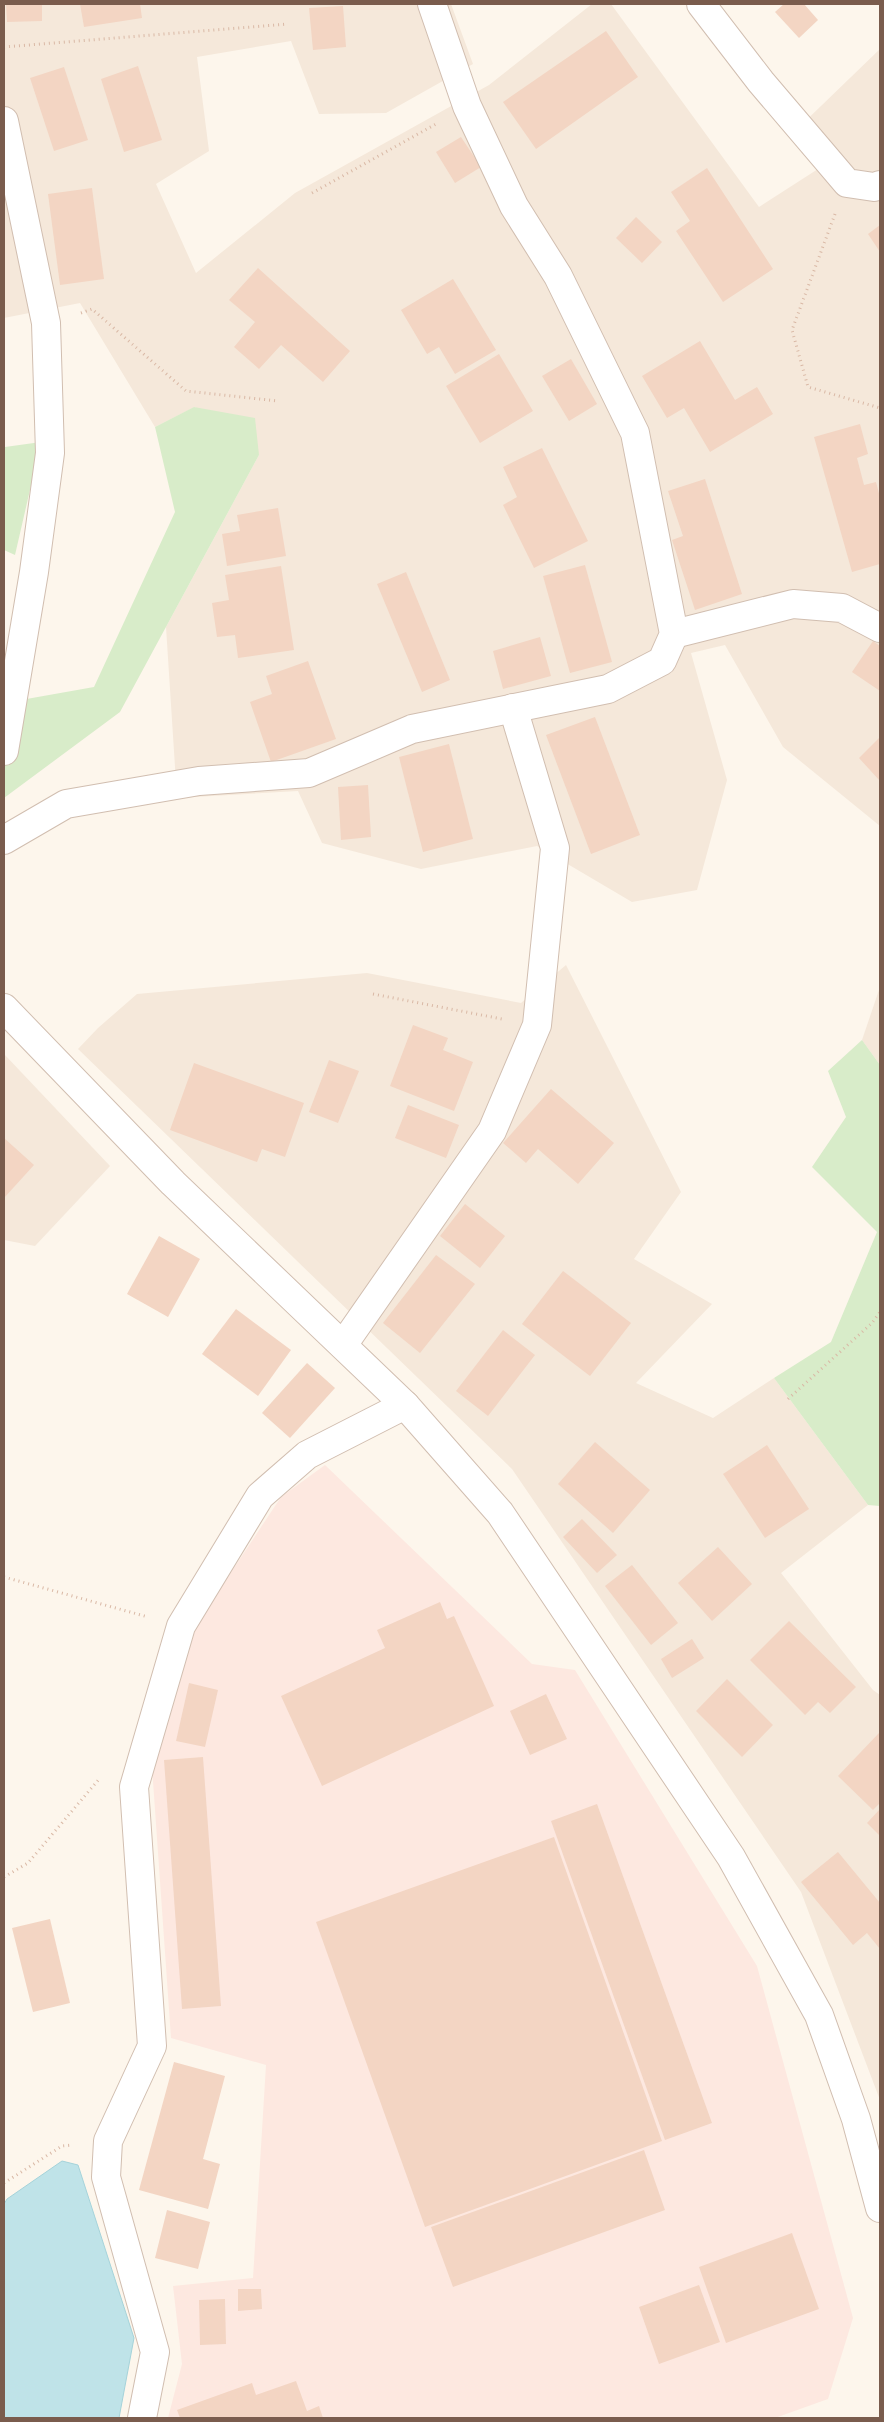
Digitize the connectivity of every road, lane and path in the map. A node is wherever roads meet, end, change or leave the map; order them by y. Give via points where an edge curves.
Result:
1 (432, 4) edge
2 (701, 4) edge
3 (288, 24) dead end
4 (4, 47) edge
5 (467, 106) junction
6 (4, 121) edge
7 (847, 183) junction
8 (880, 185) edge
9 (312, 193) dead end
10 (46, 323) junction
11 (278, 401) dead end
12 (880, 408) edge
13 (880, 628) edge
14 (674, 634) junction
15 (513, 708) junction
16 (4, 751) edge
17 (4, 840) edge
18 (373, 994) dead end
19 (4, 1008) edge
20 (537, 1025) junction
21 (880, 1312) edge
22 (343, 1345) junction
23 (788, 1399) dead end
24 (405, 1405) junction
25 (4, 1577) edge
26 (181, 1626) junction
27 (143, 1758) junction
28 (4, 1877) edge
29 (108, 2141) junction
30 (4, 2182) edge
31 (880, 2208) edge
32 (142, 2418) edge

1 - 5 street
2 - 7 street via 761,82
3 - 4 path
5 - 9 path
5 - 14 street via 514,206 558,276 635,433
6 - 10 street
7 - 8 street
7 - 12 path via 792,330 808,387
10 - 11 path via 92,309 186,391
10 - 16 street via 50,452
13 - 14 street via 842,608 793,604
14 - 15 street via 662,661 608,688
15 - 17 street via 412,729 309,774 199,781 66,804
15 - 20 street via 555,848
18 - 20 path
19 - 22 street via 173,1183
20 - 22 street via 492,1131
21 - 23 path via 872,1324
22 - 24 street
24 - 26 street via 307,1455 260,1496
24 - 31 street via 500,1513 731,1857 819,2015 856,2119
25 - 26 path
26 - 27 street
27 - 28 path via 103,1773 28,1863
27 - 29 street via 134,1787 152,2046
29 - 30 path via 62,2146
29 - 32 street via 106,2177 155,2352

